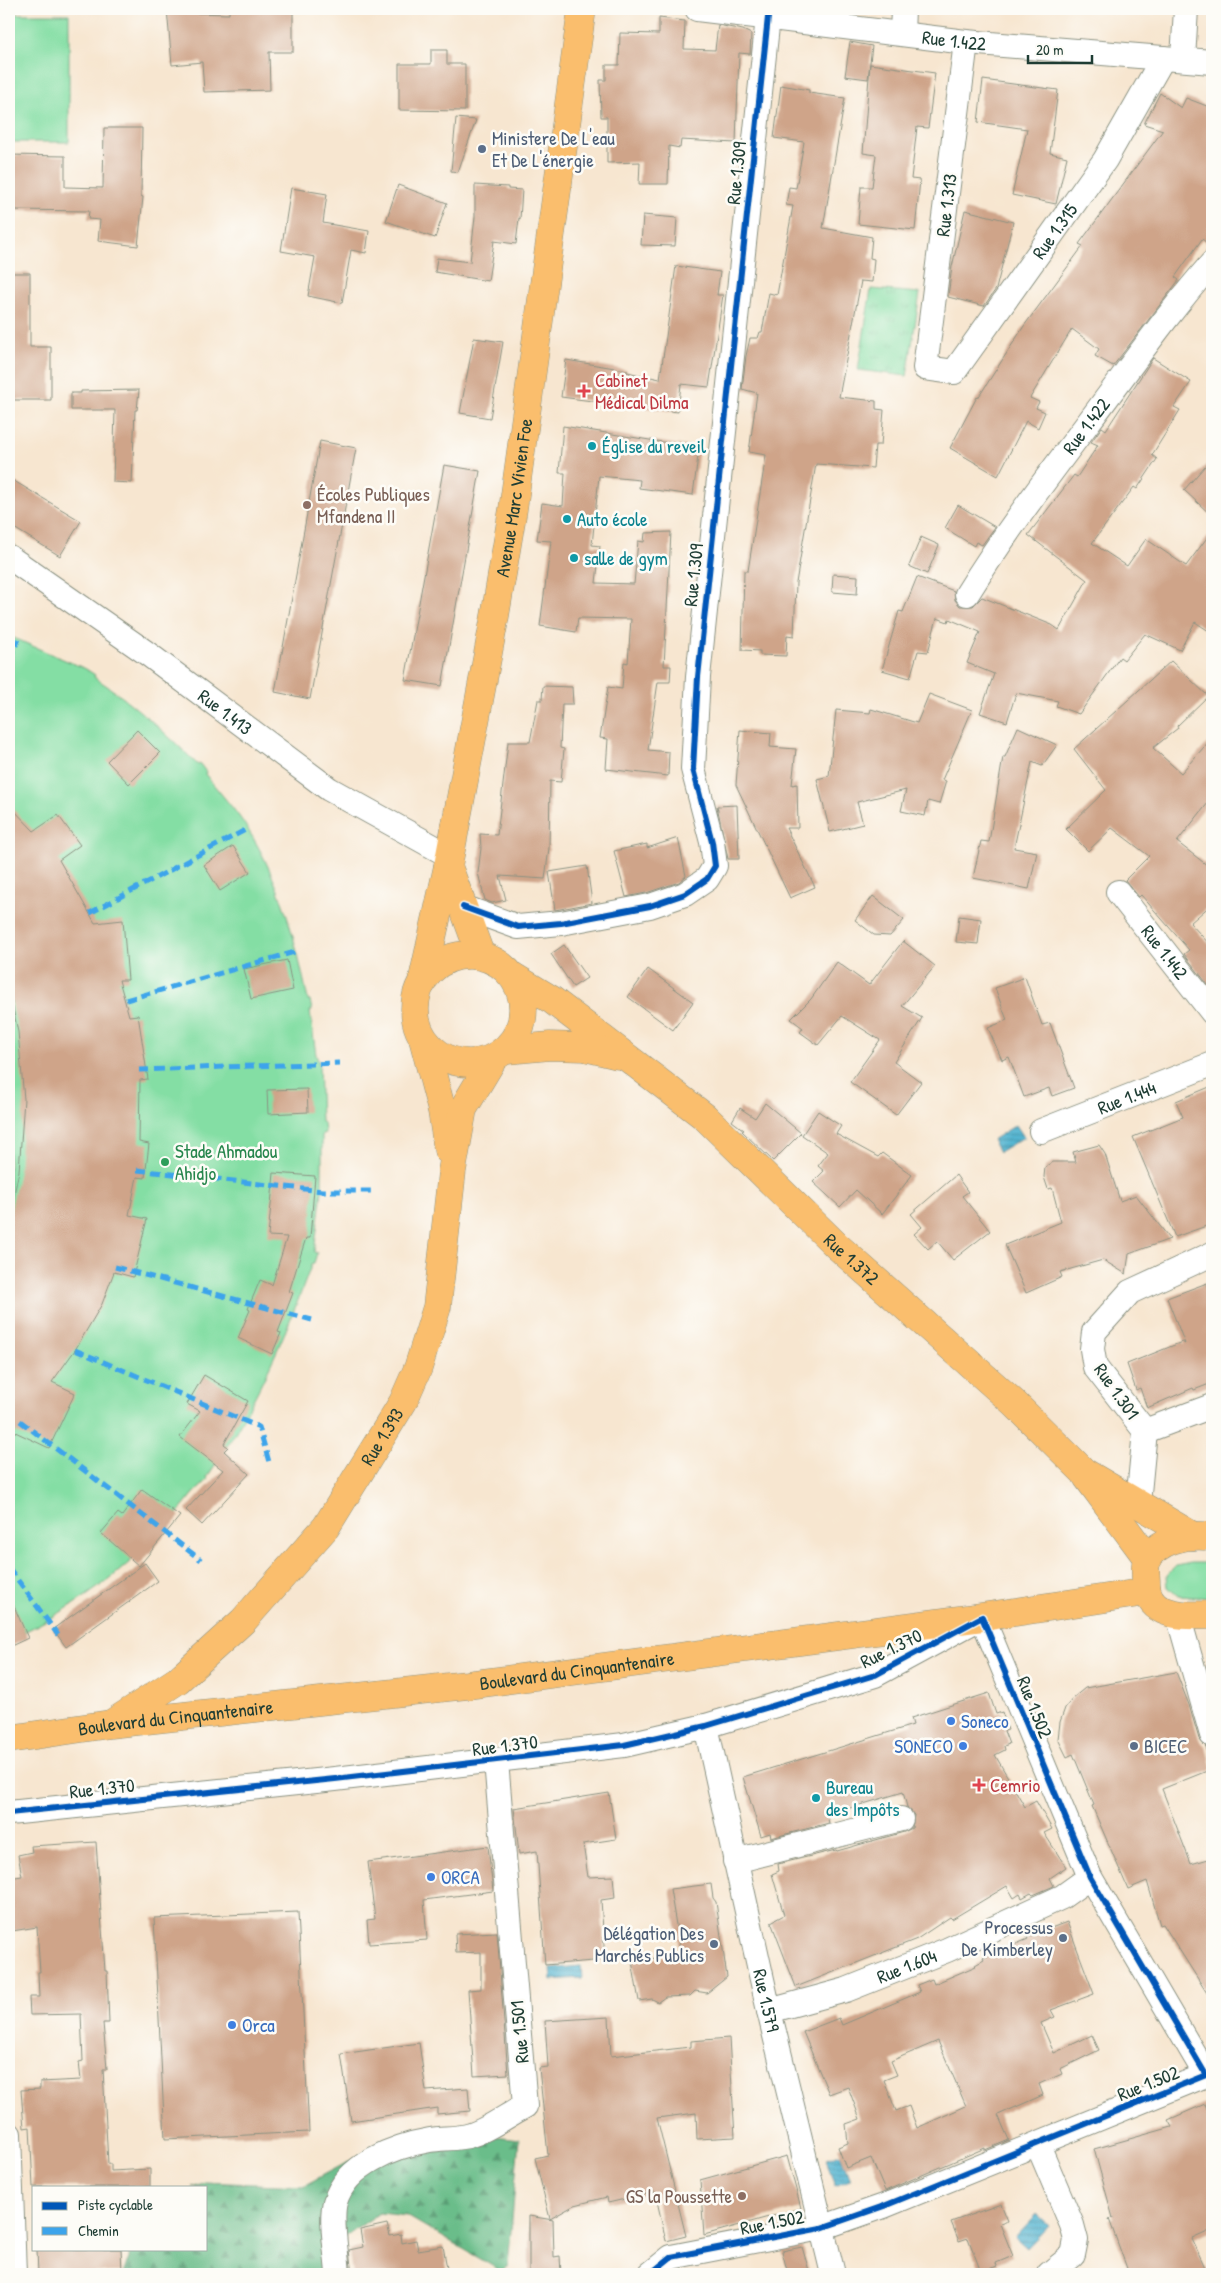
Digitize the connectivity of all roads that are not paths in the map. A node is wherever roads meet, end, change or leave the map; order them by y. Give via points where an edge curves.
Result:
1 (582, 9) edge
2 (697, 9) edge
3 (903, 9) edge
4 (1186, 9) edge
5 (768, 17) junction
6 (902, 33) junction
7 (966, 42) junction
8 (1173, 59) junction
9 (1212, 62) edge
10 (1212, 263) edge
11 (925, 368) joint
12 (9, 557) edge
13 (968, 594) dead end
14 (449, 861) junction
15 (1118, 892) dead end
16 (463, 907) junction
17 (481, 956) junction
18 (514, 977) junction
19 (422, 983) junction
20 (1212, 1012) edge
21 (423, 1039) junction
22 (500, 1054) junction
23 (628, 1058) junction
24 (1212, 1064) edge
25 (1041, 1132) dead end
26 (452, 1171) junction
27 (1212, 1254) edge
28 (1212, 1406) edge
29 (1145, 1431) junction
30 (1084, 1472) junction
31 (1138, 1503) junction
32 (1203, 1536) edge
33 (1148, 1559) junction
34 (1146, 1592) junction
35 (1178, 1614) junction
36 (1212, 1614) edge
37 (982, 1617) junction
38 (110, 1724) junction
39 (706, 1726) junction
40 (1212, 1736) edge
41 (9, 1739) edge
42 (496, 1761) junction
43 (9, 1813) edge
44 (901, 1819) dead end
45 (734, 1861) junction
46 (1090, 1877) junction
47 (769, 2011) junction
48 (1209, 2080) edge
49 (9, 2134) edge
50 (1038, 2145) junction
51 (821, 2228) junction
52 (14, 2274) edge
53 (338, 2274) edge
54 (650, 2274) edge
55 (833, 2274) edge
56 (1049, 2274) edge

1 - 14 main road, Avenue Marc Vivien Foe via 511,519
2 - 5 street, Rue 1.422
3 - 6 street
4 - 8 street, Rue 1.315
5 - 6 street, Rue 1.422
5 - 16 street, Rue 1.309 via 698,677 693,769 715,866 707,879 685,894 650,906 561,923 518,927
6 - 7 street, Rue 1.422
7 - 8 street, Rue 1.422
7 - 11 street, Rue 1.313
8 - 9 street, Rue 1.422
8 - 11 street, Rue 1.315 via 1106,160 954,372
10 - 13 street, Rue 1.422 via 1167,317 1020,515
12 - 14 street, Rue 1.413 via 148,654 329,788
14 - 16 main road
14 - 19 main road, Avenue Marc Vivien Foe
15 - 20 street, Rue 1.442
16 - 17 main road
17 - 18 main road via 500,963
17 - 19 main road via 460,956 440,963
18 - 22 main road via 522,995 524,1015 519,1034
18 - 23 main road, Rue 1.372 via 552,1000
19 - 21 main road via 415,1011
21 - 22 main road via 454,1062 480,1063
21 - 26 main road via 442,1111
22 - 23 main road via 550,1046 584,1047
22 - 26 main road, Rue 1.393 via 463,1109
23 - 30 main road, Rue 1.372 via 704,1117 838,1246 1014,1403
24 - 25 street, Rue 1.444
26 - 38 main road, Rue 1.393 via 437,1307 418,1368 369,1458 326,1526 242,1621 178,1680
27 - 29 street, Rue 1.301 via 1130,1292 1094,1332 1095,1367
28 - 29 street
29 - 31 street, Rue 1.301
30 - 31 main road, Rue 1.372
30 - 33 main road
31 - 32 main road, Rue 1.372
32 - 33 main road via 1174,1539 1156,1549
33 - 34 main road
34 - 35 main road via 1153,1604
34 - 37 main road, Boulevard du Cinquantenaire
35 - 36 main road
35 - 40 street
37 - 38 main road, Boulevard du Cinquantenaire via 467,1685
37 - 39 street, Rue 1.370 via 875,1675
37 - 46 street, Rue 1.502
38 - 41 main road, Boulevard du Cinquantenaire
39 - 42 street, Rue 1.370 via 624,1745
39 - 45 street, Rue 1.579
42 - 43 street, Rue 1.370
42 - 53 street, Rue 1.501 via 525,2106 472,2135 428,2140 392,2150 368,2162 346,2181 335,2202
44 - 45 street
45 - 47 street, Rue 1.579
46 - 47 street, Rue 1.604 via 1062,1897 947,1950 846,1990
46 - 48 street, Rue 1.502
47 - 51 street, Rue 1.579
48 - 50 street, Rue 1.502
49 - 52 street
50 - 51 street, Rue 1.502
50 - 56 street via 1076,2240 1073,2255
51 - 54 street, Rue 1.502 via 670,2257
51 - 55 street, Rue 1.579

